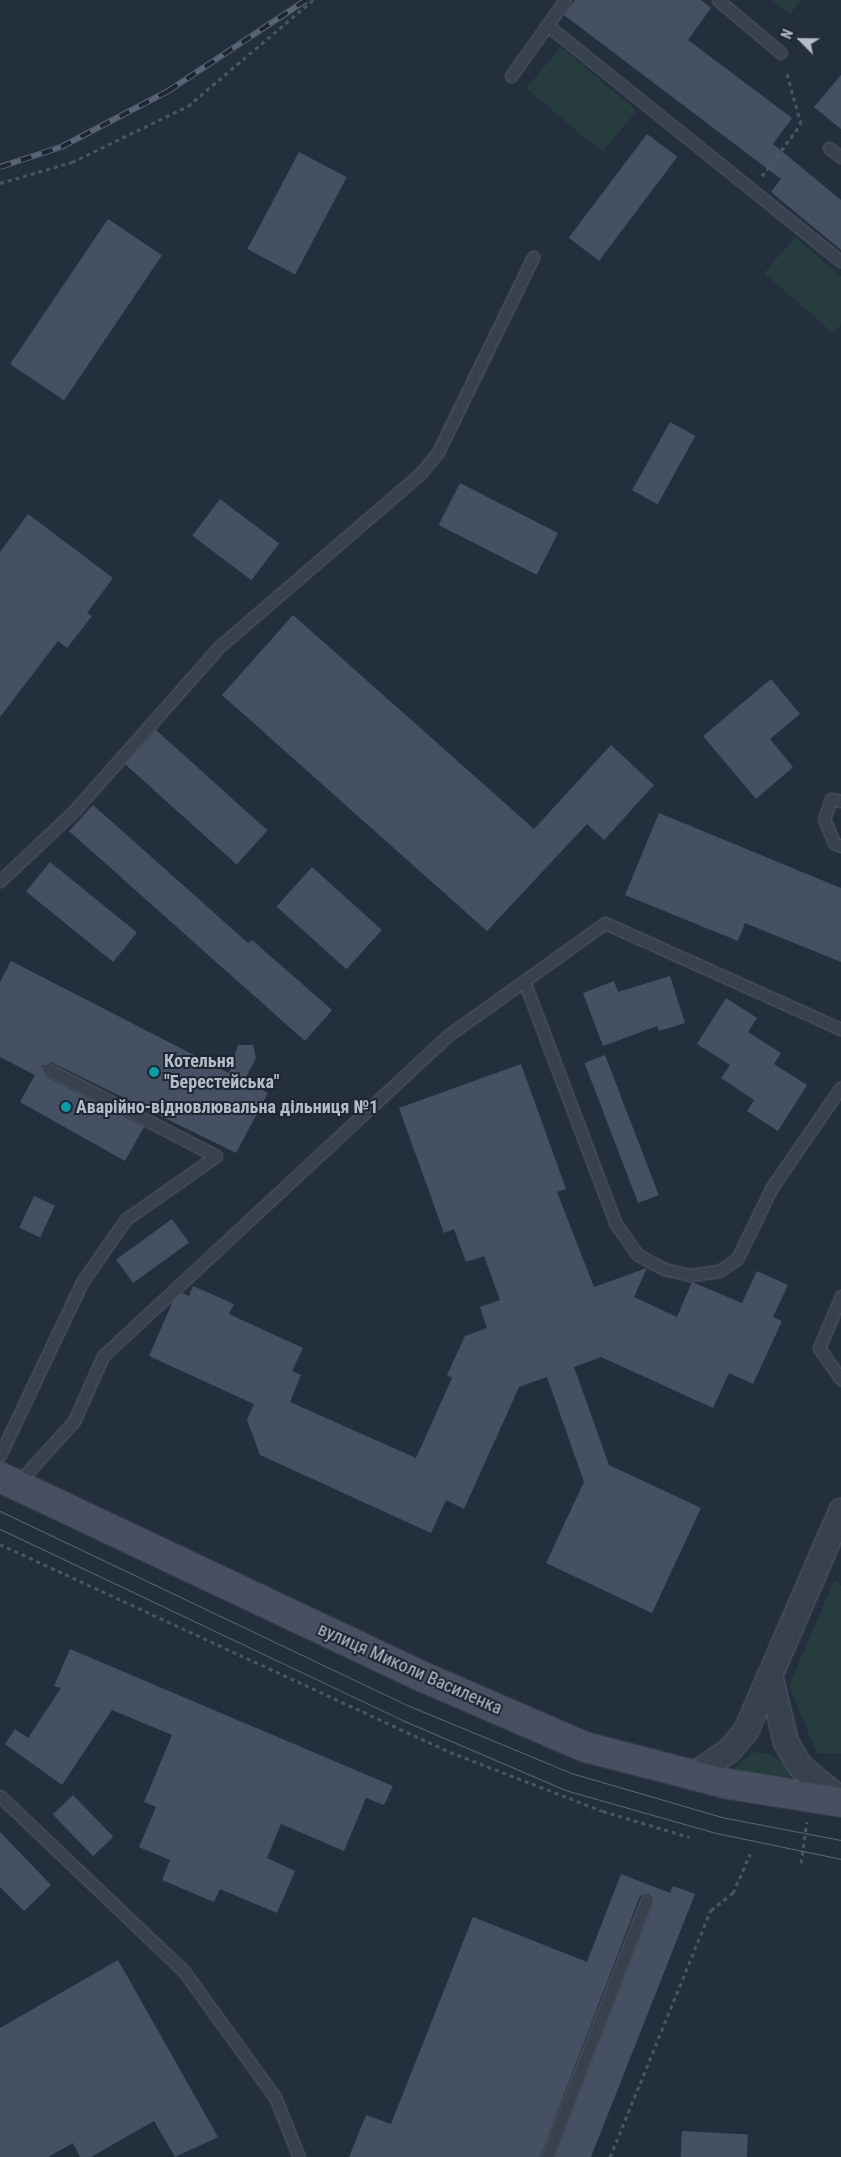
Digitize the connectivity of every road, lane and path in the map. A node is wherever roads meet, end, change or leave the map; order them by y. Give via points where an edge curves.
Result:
1 (313, 0) edge
2 (565, 0) edge
3 (718, 0) edge
4 (547, 25) junction
5 (781, 53) joint
6 (511, 76) dead end
7 (830, 148) dead end
8 (841, 157) edge
9 (0, 183) edge
10 (751, 190) junction
11 (533, 257) dead end
12 (841, 261) edge
13 (841, 801) edge
14 (841, 846) edge
15 (0, 881) edge
16 (524, 981) junction
17 (841, 1029) edge
18 (48, 1069) dead end
19 (841, 1087) edge
20 (841, 1296) edge
21 (841, 1380) edge
22 (0, 1455) edge
23 (8, 1481) edge
24 (841, 1511) edge
25 (0, 1544) edge
26 (770, 1675) junction
27 (694, 1775) junction
28 (0, 1796) edge
29 (841, 1801) edge
30 (689, 1837) dead end
31 (750, 1854) dead end
32 (647, 1899) dead end
33 (299, 2157) edge
34 (546, 2157) edge
35 (610, 2157) edge

1 - 9 path via 188,106 72,162
2 - 4 lane
3 - 5 lane
4 - 6 lane
4 - 10 lane
5 - 10 path via 801,124
7 - 8 lane
10 - 12 lane
11 - 15 lane via 438,452 421,473 220,646 73,812
13 - 14 lane via 831,799 824,820 834,843
16 - 17 lane via 605,923
16 - 19 lane via 616,1224 638,1254 664,1269 690,1275 719,1271 737,1260 772,1187
16 - 23 lane via 450,1034 103,1356 74,1421
18 - 22 lane via 216,1156 120,1227 82,1282
20 - 21 lane via 819,1348
23 - 27 main road, вулиця Миколи Василенка via 423,1678 585,1747
24 - 26 street
25 - 30 path via 450,1752 603,1812
26 - 27 street via 746,1730 730,1750
26 - 29 street via 786,1742 800,1766
27 - 29 main road, вулиця Миколи Василенка
28 - 33 lane via 183,1970 275,2097
31 - 35 path via 733,1893 711,1910
32 - 34 lane

